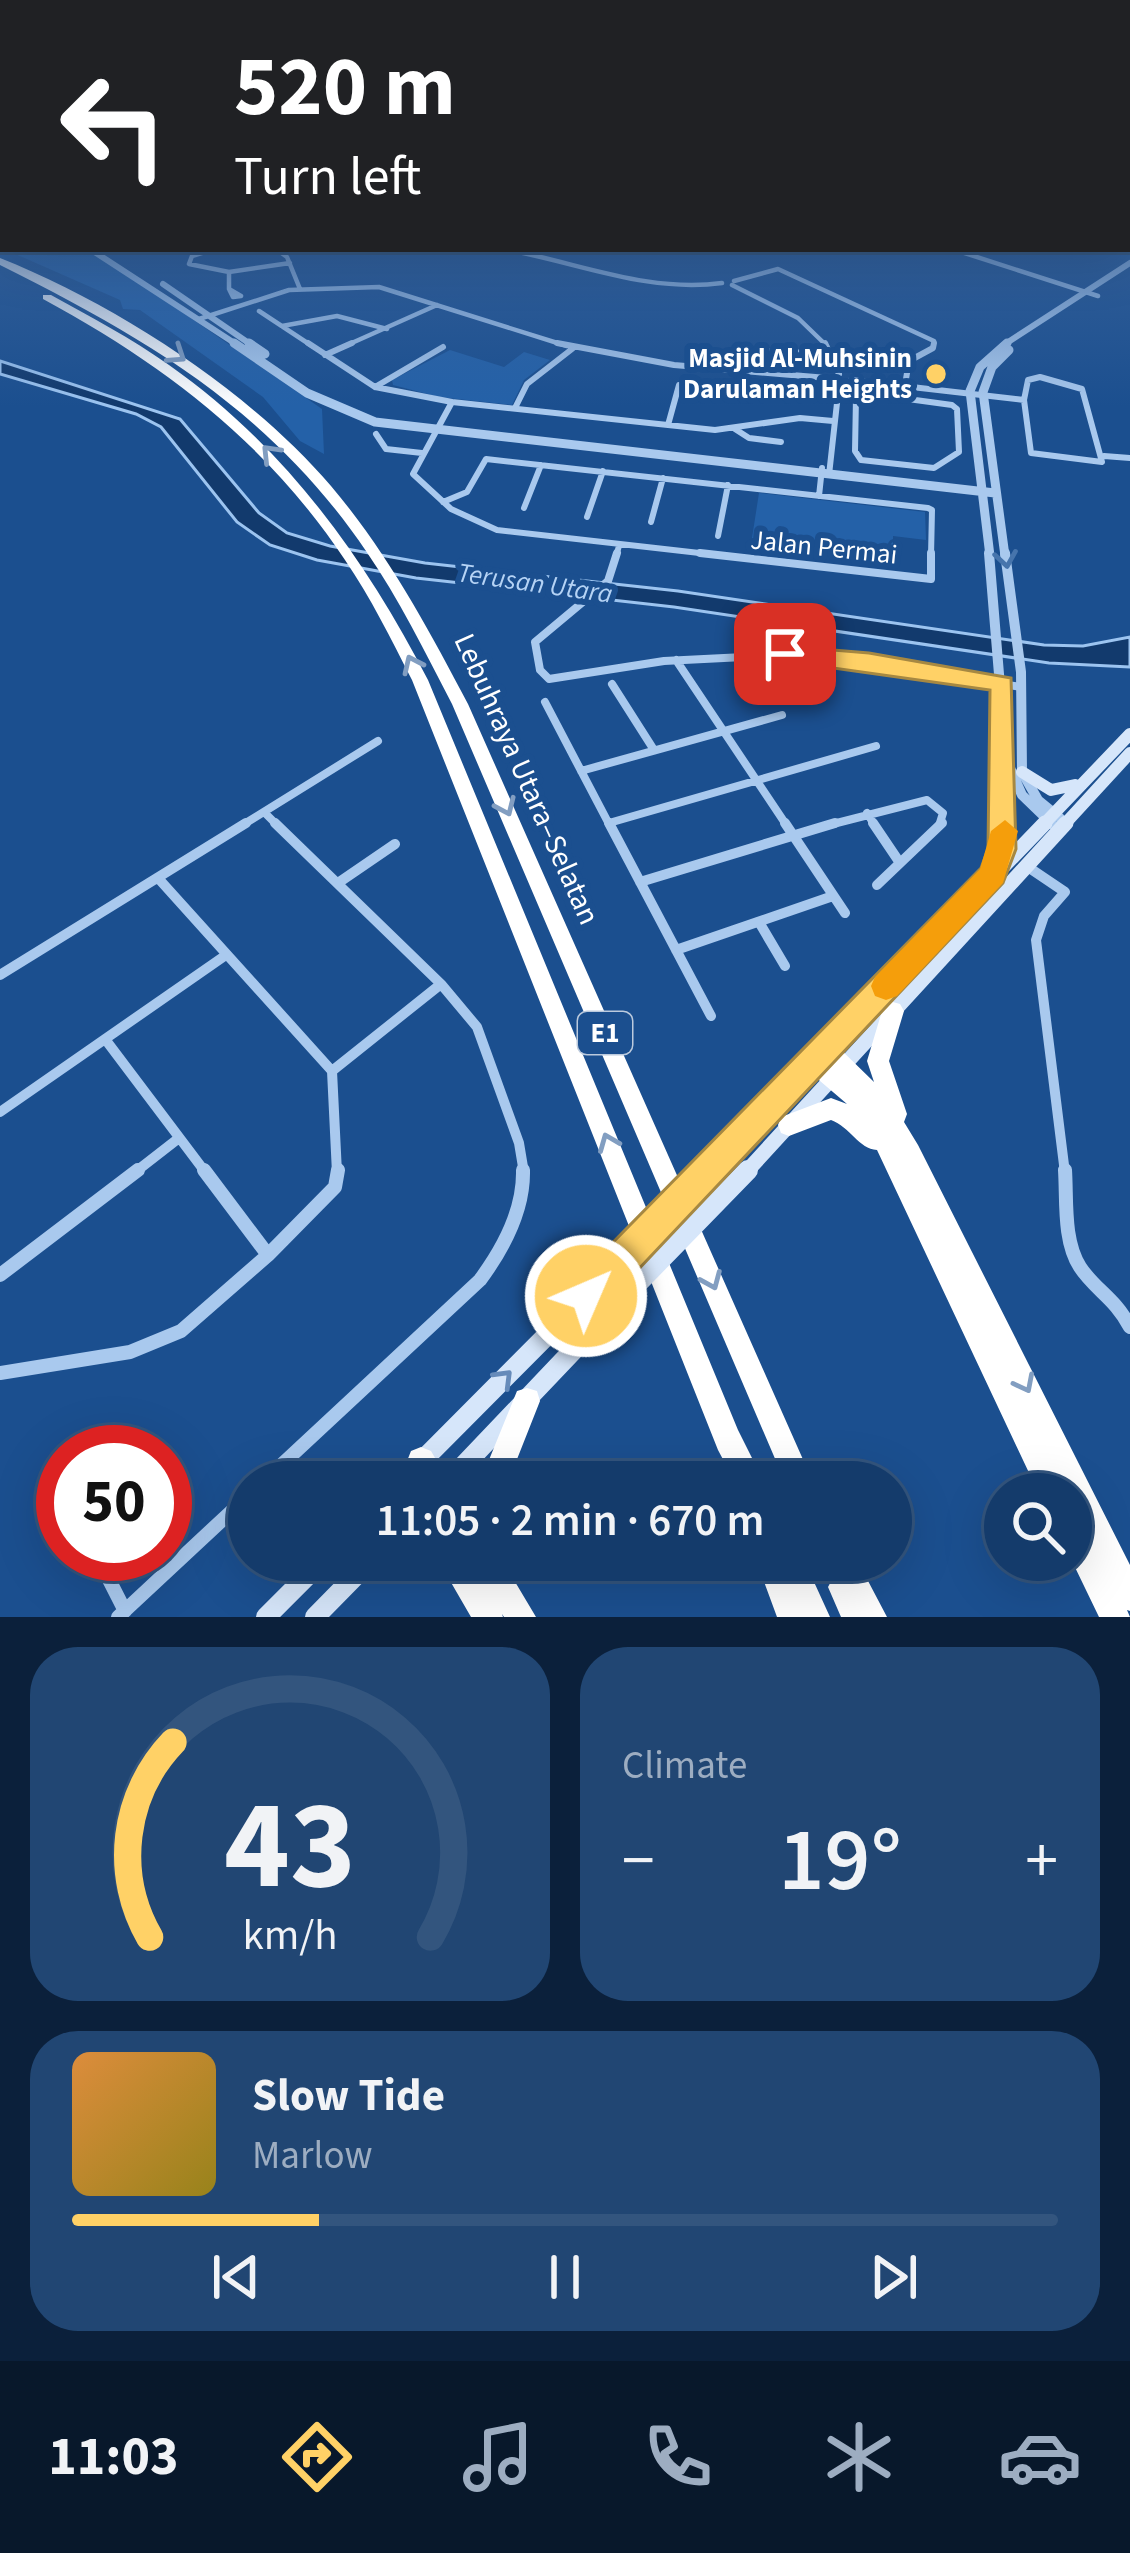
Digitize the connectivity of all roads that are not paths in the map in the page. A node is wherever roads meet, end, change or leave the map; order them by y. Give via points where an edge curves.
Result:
1 (103, 256) edge
2 (115, 256) edge
3 (192, 256) edge
4 (283, 256) edge
5 (534, 256) edge
6 (975, 256) edge
7 (0, 261) edge
8 (290, 263) junction
9 (1130, 263) edge
10 (229, 272) junction
11 (0, 273) edge
12 (1130, 273) edge
13 (733, 283) junction
14 (229, 289) dead end
15 (300, 289) junction
16 (1093, 294) junction
17 (436, 305) junction
18 (259, 310) dead end
19 (205, 317) junction
20 (282, 326) junction
21 (388, 329) junction
22 (443, 347) dead end
23 (572, 349) junction
24 (764, 350) dead end
25 (834, 354) junction
26 (325, 356) junction
27 (839, 374) junction
28 (827, 378) junction
29 (851, 380) junction
30 (679, 385) dead end
31 (839, 385) junction
32 (905, 385) junction
33 (375, 387) junction
34 (970, 391) junction
35 (983, 392) junction
36 (1024, 400) junction
37 (452, 402) junction
38 (515, 408) junction
39 (668, 424) junction
40 (833, 424) junction
41 (436, 428) junction
42 (855, 428) junction
43 (735, 429) junction
44 (376, 434) dead end
45 (781, 442) dead end
46 (422, 453) junction
47 (1104, 456) junction
48 (1130, 458) edge
49 (542, 465) junction
50 (603, 471) junction
51 (979, 471) junction
52 (825, 472) junction
53 (902, 472) junction
54 (663, 478) junction
55 (951, 483) junction
56 (728, 485) junction
57 (981, 489) junction
58 (995, 490) junction
59 (819, 496) junction
60 (443, 502) junction
61 (524, 508) dead end
62 (587, 517) dead end
63 (651, 522) dead end
64 (718, 536) dead end
65 (619, 546) junction
66 (676, 660) junction
67 (613, 684) dead end
68 (1003, 684) junction
69 (1021, 687) junction
70 (544, 702) dead end
71 (782, 715) dead end
72 (723, 730) junction
73 (1130, 734) edge
74 (378, 741) dead end
75 (876, 746) dead end
76 (653, 750) junction
77 (1130, 753) edge
78 (1006, 759) junction
79 (581, 771) junction
80 (1022, 772) junction
81 (757, 782) junction
82 (1079, 782) junction
83 (264, 812) junction
84 (867, 813) junction
85 (1048, 816) junction
86 (609, 823) junction
87 (1063, 825) junction
88 (793, 836) junction
89 (395, 844) dead end
90 (1011, 855) junction
91 (901, 862) junction
92 (1026, 866) junction
93 (992, 874) junction
94 (158, 878) junction
95 (640, 882) junction
96 (338, 884) junction
97 (877, 885) dead end
98 (833, 896) junction
99 (844, 913) dead end
100 (759, 922) junction
101 (676, 950) junction
102 (226, 955) junction
103 (785, 966) dead end
104 (0, 975) edge
105 (441, 984) junction
106 (893, 1011) junction
107 (711, 1016) dead end
108 (105, 1039) junction
109 (829, 1063) junction
110 (332, 1071) junction
111 (0, 1112) edge
112 (789, 1125) junction
113 (179, 1138) junction
114 (268, 1255) junction
115 (958, 1274) junction
116 (0, 1275) edge
117 (1130, 1327) edge
118 (0, 1373) edge
119 (527, 1401) junction
120 (286, 1461) edge
121 (428, 1461) edge
122 (468, 1461) edge
123 (503, 1461) edge
124 (738, 1461) edge
125 (790, 1461) edge
126 (1045, 1473) edge
127 (228, 1515) edge
128 (1092, 1570) edge
129 (108, 1581) edge
130 (302, 1581) edge
131 (350, 1581) edge
132 (466, 1581) edge
133 (499, 1581) edge
134 (509, 1581) edge
135 (779, 1581) edge
136 (799, 1581) edge
137 (843, 1581) edge
138 (849, 1581) edge
139 (1130, 1596) edge
140 (122, 1614) edge
141 (266, 1617) edge
142 (315, 1617) edge
143 (488, 1617) edge
144 (524, 1617) edge
145 (792, 1617) edge
146 (815, 1617) edge
147 (856, 1617) edge
148 (872, 1617) edge
149 (1115, 1617) edge

1 - 19 street
2 - 19 street
3 - 10 street via 189,264
4 - 8 street
5 - 13 street via 659,286
6 - 16 street
7 -> 125 highway, Lebuhraya Utara–Selatan / E1 via 136,328 216,382 293,449 401,589 460,704
8 - 10 street
8 - 15 street
9 - 16 street
10 - 14 street
124 -> 11 highway, Lebuhraya Utara–Selatan / E1 via 420,680 344,544 279,462 208,396 109,328
12 - 16 street
13 - 25 street via 812,327
13 - 32 street via 778,268 934,341 909,361
15 - 17 street via 379,287
15 - 19 street
16 - 34 street via 993,352
16 - 35 street via 1005,352
17 - 21 street
17 - 23 street
18 - 20 street
19 - 41 street via 336,409
20 - 21 street via 337,316
20 - 26 street
21 - 26 street
22 - 33 street
23 - 28 street
23 - 38 street via 527,384
24 - 25 street
25 - 27 street
26 - 33 street
27 - 28 street
27 - 29 street
28 - 31 street
29 - 31 street
29 - 32 street
30 - 39 street
31 - 40 street
32 - 34 street
33 - 37 street
34 - 35 street
34 - 51 street
35 - 36 street
35 - 58 street
36 - 47 street via 1033,455 1097,464
36 - 47 street via 1033,378 1079,387
37 - 38 street
37 - 41 street
38 - 39 street
39 - 43 street
40 - 42 street
40 - 43 street via 800,418
40 - 52 street
41 - 46 street
41 - 52 street
42 - 53 street via 858,457
42 - 53 street via 861,393 957,410 956,457
43 - 45 street
44 - 46 street via 386,449
46 - 60 street via 413,474
47 - 48 street
49 - 50 street, Jalan Permai
49 - 60 street, Jalan Permai via 486,459 467,491
49 - 61 street
50 - 54 street, Jalan Permai
50 - 62 street
51 - 55 street
51 - 57 street
52 - 53 street
52 - 57 street
52 - 59 street
53 - 55 street
54 - 56 street, Jalan Permai
54 - 63 street
55 - 57 street
56 - 59 street, Jalan Permai
56 - 64 street
57 - 58 street
57 - 68 street
58 -> 69 street
59 - 65 street, Jalan Permai via 931,508 933,576
60 - 65 street, Jalan Permai via 497,530
65 - 66 street via 608,581 535,643 545,677
66 - 68 street via 802,654
66 - 72 street
67 - 76 street
68 - 69 street
68 - 78 street
69 - 80 street
70 - 79 street
71 - 72 street
72 - 76 street
72 - 81 street
73 - 82 main road
74 - 83 street
75 - 81 street
76 - 79 street
77 - 87 main road
78 - 85 street via 1022,795
78 - 93 main road via 1004,834
79 - 86 street
80 - 82 main road via 1051,790
80 - 85 street
81 - 86 street
81 - 88 street
82 - 85 main road
83 - 94 street
83 - 96 street
84 - 88 street
84 - 91 street
84 - 91 street via 922,799 943,813
85 - 87 street
85 - 90 main road
86 - 95 street
87 - 92 main road
88 - 95 street
88 - 98 street
89 - 96 street
90 - 92 street
90 - 93 main road
91 - 97 street
92 - 106 main road
92 - 117 street via 1065,892 1036,940 1071,1247
93 - 109 main road
94 - 102 street
94 - 104 street
95 - 101 street
96 - 105 street
98 - 99 street
98 - 100 street
100 - 101 street
100 - 103 street
101 - 107 street
102 - 108 street
102 - 110 street
105 - 110 street
105 - 120 street via 483,1042 519,1143 523,1192 480,1280
106 - 109 main road
106 - 115 highway via 880,1044 881,1080
108 - 111 street
108 - 113 street
109 - 112 main road
109 - 115 highway via 892,1123
121 -> 109 main road, bridge via 732,1148
110 - 114 street via 335,1187
112 - 115 highway via 831,1109 862,1124
112 - 119 main road, bridge
113 - 114 street
113 - 116 street
114 - 118 street via 154,1346
115 - 126 highway
115 -> 139 highway
119 - 122 main road
119 - 123 highway
127 - 140 street
128 - 149 highway
129 - 140 street
130 - 141 main road
131 - 142 main road
132 - 143 highway
133 - 144 highway
134 - 144 highway
135 - 145 highway
136 - 146 highway
137 - 147 highway
138 - 148 highway

